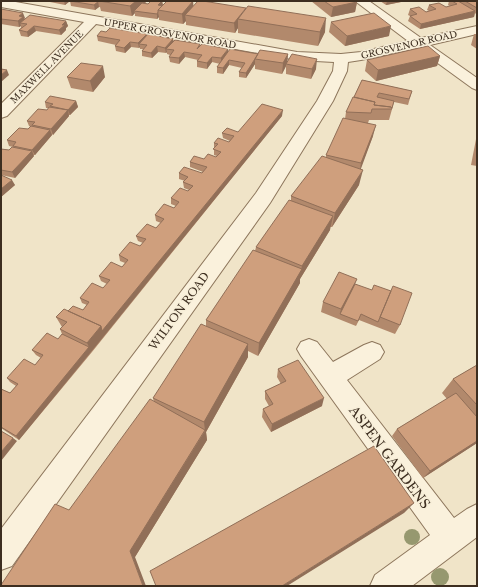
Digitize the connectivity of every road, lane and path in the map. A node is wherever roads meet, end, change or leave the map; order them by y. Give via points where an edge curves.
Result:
1 (360, 1) edge
2 (1, 3) edge
3 (92, 20) junction
4 (477, 30) edge
5 (420, 43) junction
6 (340, 58) junction
7 (477, 85) edge
8 (1, 113) edge
9 (309, 349) dead end
10 (372, 352) dead end
11 (330, 377) junction
12 (477, 519) edge
13 (451, 538) junction
14 (1, 555) edge
15 (386, 586) edge

1 - 5 street
2 - 3 street, UPPER GROSVENOR ROAD
3 - 6 street, UPPER GROSVENOR ROAD via 297,56
3 - 8 street, MAXWELL AVENUE
4 - 5 street, GROSVENOR ROAD
5 - 6 street, GROSVENOR ROAD
5 - 7 street
6 - 14 street, WILTON ROAD via 340,71 325,101 263,198
9 - 11 street, ASPEN GARDENS
10 - 11 street
11 - 13 street, ASPEN GARDENS
12 - 13 street
13 - 15 street

